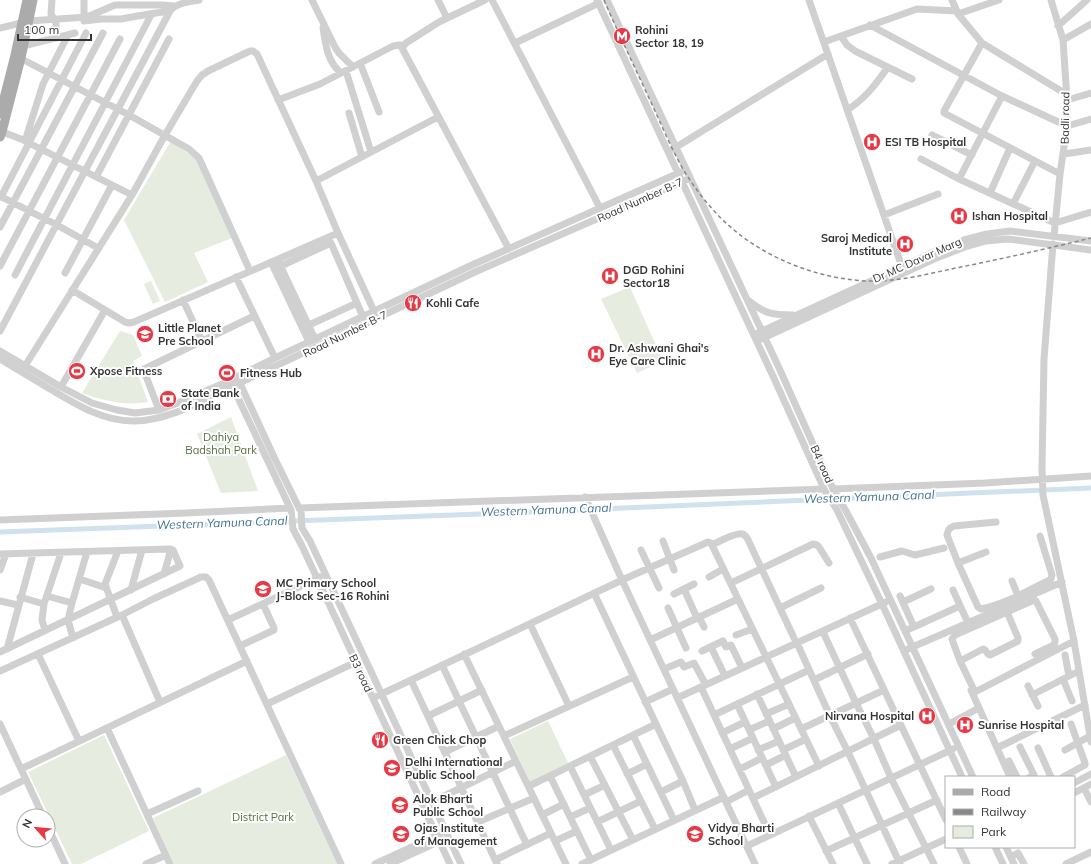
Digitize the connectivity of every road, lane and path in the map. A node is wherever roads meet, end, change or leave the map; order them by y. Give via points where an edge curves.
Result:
1 (27, 0) edge
2 (33, 0) edge
3 (52, 0) edge
4 (84, 0) edge
5 (199, 0) edge
6 (312, 0) edge
7 (438, 0) edge
8 (485, 0) edge
9 (492, 0) edge
10 (607, 0) edge
11 (809, 0) edge
12 (952, 0) edge
13 (999, 0) edge
14 (1051, 0) edge
15 (1087, 0) edge
16 (598, 2) edge
17 (979, 3) edge
18 (172, 9) junction
19 (958, 13) junction
20 (84, 17) junction
21 (150, 17) dead end
22 (321, 18) junction
23 (448, 18) junction
24 (54, 19) junction
25 (25, 22) junction
26 (1091, 24) edge
27 (870, 25) junction
28 (1058, 26) junction
29 (0, 28) edge
30 (103, 33) dead end
31 (86, 34) dead end
32 (841, 36) junction
33 (56, 38) junction
34 (120, 39) dead end
35 (169, 39) dead end
36 (1063, 40) junction
37 (824, 42) junction
38 (515, 43) junction
39 (982, 43) junction
40 (403, 45) junction
41 (24, 46) junction
42 (828, 54) junction
43 (18, 57) junction
44 (360, 64) junction
45 (353, 67) junction
46 (888, 67) junction
47 (343, 72) junction
48 (48, 73) junction
49 (964, 76) junction
50 (912, 79) dead end
51 (62, 80) junction
52 (74, 87) junction
53 (1091, 93) edge
54 (91, 95) junction
55 (1002, 96) junction
56 (1067, 97) junction
57 (278, 100) junction
58 (106, 103) junction
59 (119, 109) junction
60 (847, 110) junction
61 (380, 112) dead end
62 (349, 113) dead end
63 (0, 114) edge
64 (129, 115) junction
65 (438, 117) junction
66 (1091, 119) edge
67 (1067, 126) junction
68 (1, 133) edge
69 (983, 134) junction
70 (165, 135) junction
71 (932, 135) dead end
72 (27, 142) junction
73 (676, 148) junction
74 (1010, 148) junction
75 (42, 149) junction
76 (1091, 150) edge
77 (371, 152) junction
78 (668, 152) junction
79 (1064, 154) junction
80 (972, 155) junction
81 (57, 157) junction
82 (362, 157) junction
83 (921, 159) dead end
84 (1035, 161) junction
85 (73, 165) junction
86 (686, 170) junction
87 (86, 172) junction
88 (678, 173) junction
89 (1060, 174) junction
90 (96, 177) junction
91 (690, 178) junction
92 (959, 179) junction
93 (316, 181) junction
94 (682, 181) junction
95 (112, 185) junction
96 (990, 193) junction
97 (938, 194) dead end
98 (132, 195) junction
99 (0, 197) edge
100 (13, 203) junction
101 (1013, 204) junction
102 (600, 208) junction
103 (29, 211) junction
104 (1091, 212) edge
105 (884, 215) junction
106 (44, 219) junction
107 (1055, 223) junction
108 (57, 226) junction
109 (0, 227) edge
110 (338, 233) junction
111 (1054, 236) junction
112 (82, 239) junction
113 (1091, 241) edge
114 (721, 244) junction
115 (1053, 244) junction
116 (98, 248) junction
117 (713, 248) junction
118 (509, 249) junction
119 (1091, 250) edge
120 (274, 261) junction
121 (0, 266) edge
122 (281, 266) junction
123 (474, 268) junction
124 (354, 269) junction
125 (903, 270) junction
126 (250, 271) junction
127 (65, 272) dead end
128 (343, 273) junction
129 (15, 275) dead end
130 (236, 277) junction
131 (72, 290) junction
132 (183, 300) junction
133 (747, 300) junction
134 (357, 303) junction
135 (105, 310) junction
136 (374, 311) junction
137 (254, 316) junction
138 (363, 316) junction
139 (795, 316) junction
140 (374, 319) junction
141 (308, 325) junction
142 (0, 331) edge
143 (763, 334) junction
144 (755, 337) junction
145 (312, 340) junction
146 (202, 341) junction
147 (0, 351) edge
148 (275, 358) junction
149 (0, 359) edge
150 (25, 366) junction
151 (239, 380) junction
152 (231, 384) junction
153 (61, 387) junction
154 (159, 410) junction
155 (1091, 476) edge
156 (1042, 477) junction
157 (824, 490) junction
158 (834, 491) junction
159 (586, 500) junction
160 (291, 509) junction
161 (300, 509) junction
162 (0, 520) edge
163 (996, 522) dead end
164 (1040, 536) dead end
165 (663, 541) dead end
166 (712, 545) junction
167 (944, 548) dead end
168 (171, 549) junction
169 (142, 550) junction
170 (641, 550) dead end
171 (118, 551) junction
172 (87, 552) junction
173 (986, 552) dead end
174 (61, 553) junction
175 (3, 554) edge
176 (33, 554) junction
177 (880, 557) dead end
178 (670, 558) junction
179 (828, 563) dead end
180 (958, 563) junction
181 (650, 567) junction
182 (761, 568) junction
183 (723, 569) junction
184 (0, 570) edge
185 (674, 570) dead end
186 (164, 574) junction
187 (326, 574) junction
188 (709, 577) dead end
189 (317, 578) junction
190 (80, 579) junction
191 (622, 580) junction
192 (1012, 581) dead end
193 (1062, 582) junction
194 (731, 583) junction
195 (694, 584) dead end
196 (106, 588) junction
197 (659, 588) dead end
198 (821, 588) dead end
199 (684, 589) junction
200 (931, 589) dead end
201 (131, 590) junction
202 (953, 590) dead end
203 (594, 593) junction
204 (674, 594) dead end
205 (47, 596) junction
206 (1018, 596) junction
207 (20, 597) junction
208 (738, 599) junction
209 (110, 600) junction
210 (890, 600) junction
211 (0, 602) edge
212 (72, 603) junction
213 (44, 604) junction
214 (263, 604) junction
215 (882, 604) junction
216 (18, 605) junction
217 (960, 606) junction
218 (668, 608) dead end
219 (780, 608) junction
220 (1003, 608) junction
221 (120, 616) junction
222 (698, 618) junction
223 (850, 618) junction
224 (68, 620) junction
225 (228, 620) junction
226 (968, 623) junction
227 (530, 624) junction
228 (677, 627) junction
229 (704, 627) dead end
230 (914, 627) junction
231 (752, 629) junction
232 (45, 630) junction
233 (905, 631) junction
234 (823, 632) junction
235 (944, 633) junction
236 (736, 635) dead end
237 (73, 638) junction
238 (650, 640) junction
239 (796, 640) junction
240 (1074, 641) junction
241 (240, 646) junction
242 (711, 647) junction
243 (913, 647) junction
244 (686, 648) dead end
245 (3, 650) edge
246 (702, 651) dead end
247 (904, 651) junction
248 (38, 654) junction
249 (464, 654) junction
250 (868, 654) junction
251 (1035, 654) dead end
252 (1065, 655) dead end
253 (766, 657) junction
254 (247, 661) junction
255 (960, 661) junction
256 (356, 662) junction
257 (442, 665) junction
258 (742, 668) junction
259 (840, 668) junction
260 (664, 669) junction
261 (809, 670) junction
262 (0, 671) edge
263 (1079, 671) junction
264 (725, 676) junction
265 (633, 677) junction
266 (1066, 678) junction
267 (411, 680) junction
268 (814, 680) junction
269 (779, 684) junction
270 (703, 686) junction
271 (1028, 686) dead end
272 (673, 689) junction
273 (482, 690) junction
274 (884, 690) junction
275 (974, 692) junction
276 (381, 694) junction
277 (757, 694) junction
278 (1032, 695) junction
279 (373, 698) junction
280 (677, 698) junction
281 (460, 701) junction
282 (1072, 701) dead end
283 (160, 702) junction
284 (645, 702) junction
285 (856, 703) junction
286 (267, 704) junction
287 (737, 704) junction
288 (789, 704) junction
289 (1085, 705) junction
290 (569, 706) junction
291 (1038, 706) dead end
292 (975, 710) dead end
293 (714, 715) junction
294 (428, 716) junction
295 (830, 716) junction
296 (768, 717) junction
297 (795, 718) junction
298 (745, 722) junction
299 (0, 724) edge
300 (656, 724) junction
301 (949, 724) junction
302 (1071, 724) dead end
303 (901, 725) junction
304 (499, 726) junction
305 (107, 728) junction
306 (773, 728) junction
307 (801, 729) junction
308 (749, 730) junction
309 (722, 733) junction
310 (633, 735) junction
311 (504, 736) junction
312 (476, 737) junction
313 (753, 738) junction
314 (806, 739) junction
315 (874, 739) junction
316 (1091, 739) edge
317 (779, 740) junction
318 (79, 741) junction
319 (1078, 744) junction
320 (613, 745) junction
321 (959, 746) junction
322 (1020, 746) dead end
323 (997, 748) junction
324 (1038, 748) dead end
325 (730, 749) junction
326 (758, 750) junction
327 (950, 750) junction
328 (1065, 750) dead end
329 (445, 752) junction
330 (785, 752) junction
331 (848, 752) junction
332 (590, 756) junction
333 (762, 758) junction
334 (516, 761) junction
335 (1009, 761) dead end
336 (647, 764) junction
337 (920, 764) junction
338 (766, 765) junction
339 (570, 766) junction
340 (819, 766) junction
341 (21, 769) junction
342 (740, 769) junction
343 (493, 772) junction
344 (627, 774) junction
345 (1091, 774) edge
346 (550, 776) junction
347 (962, 776) edge
348 (973, 776) edge
349 (1010, 776) edge
350 (1016, 776) edge
351 (1032, 776) edge
352 (1051, 776) edge
353 (1065, 776) edge
354 (796, 777) junction
355 (891, 778) junction
356 (26, 779) junction
357 (682, 781) junction
358 (1075, 782) edge
359 (1091, 784) edge
360 (605, 785) junction
361 (529, 786) junction
362 (462, 787) junction
363 (776, 787) junction
364 (1084, 788) junction
365 (749, 790) junction
366 (865, 790) junction
367 (198, 791) dead end
368 (0, 792) edge
369 (661, 792) junction
370 (1075, 792) edge
371 (584, 795) junction
372 (534, 798) junction
373 (753, 798) junction
374 (725, 799) junction
375 (937, 800) junction
376 (641, 801) junction
377 (432, 802) junction
378 (1090, 802) edge
379 (838, 803) junction
380 (564, 804) junction
381 (39, 808) edge
382 (590, 808) junction
383 (510, 809) junction
384 (695, 810) junction
385 (618, 812) junction
386 (908, 813) junction
387 (147, 814) junction
388 (542, 815) junction
389 (810, 816) junction
390 (570, 817) junction
391 (945, 818) edge
392 (674, 820) junction
393 (478, 822) junction
394 (597, 822) junction
395 (882, 825) junction
396 (655, 829) junction
397 (577, 831) junction
398 (552, 833) junction
399 (447, 834) junction
400 (770, 835) junction
401 (438, 838) junction
402 (854, 838) junction
403 (945, 839) edge
404 (633, 840) junction
405 (555, 841) junction
406 (527, 845) junction
407 (56, 846) edge
408 (747, 846) junction
409 (926, 848) junction
410 (959, 848) edge
411 (995, 848) edge
412 (1006, 848) edge
413 (611, 850) junction
414 (1017, 850) edge
415 (826, 851) junction
416 (1091, 852) edge
417 (166, 855) junction
418 (1011, 857) junction
419 (591, 860) junction
420 (496, 862) edge
421 (897, 863) edge
422 (64, 864) edge
423 (146, 864) edge
424 (170, 864) edge
425 (341, 864) edge
426 (375, 864) edge
427 (390, 864) edge
428 (450, 864) edge
429 (461, 864) edge
430 (566, 864) edge
431 (582, 864) edge
432 (755, 864) edge
433 (833, 864) edge
434 (867, 864) edge
435 (934, 864) edge
436 (967, 864) edge
437 (1003, 864) edge
438 (1014, 864) edge
439 (1024, 864) edge
440 (1066, 864) edge

1 - 25 main road
2 - 25 main road
3 - 24 street via 51,14
4 - 20 street
5 - 18 street
6 - 22 street
7 - 23 street
8 - 23 street
9 - 38 street
10 - 73 street, B4 road
11 - 37 street
12 - 19 street
13 - 17 street
14 - 28 street, Badli road
15 - 28 street
16 - 38 street
16 - 78 street, B4 road
17 - 19 street
18 - 20 street via 163,5 115,5
18 - 20 street via 122,19 84,21
18 - 59 street
19 - 27 street via 917,9
19 - 39 street
20 - 24 street
21 - 58 street
22 - 45 street via 335,47
22 - 47 street via 328,53 334,66
23 - 40 street
24 - 25 street
24 - 33 street
25 - 29 street
25 - 41 main road
25 - 43 main road
26 - 36 street
27 - 32 street
27 - 49 street
28 - 36 street, Badli road
30 - 52 street
31 - 51 street
32 - 37 street
32 - 46 street via 855,51
33 - 41 street
33 - 48 street via 71,34
34 - 54 street
35 - 64 street
36 - 56 street, Badli road
37 - 42 street
38 - 102 street
39 - 49 street
39 - 56 street
40 - 44 street via 393,46
40 - 65 street via 403,50
41 - 43 main road
42 - 60 street
42 - 73 street
43 - 48 street
43 - 63 main road
43 - 68 main road
44 - 45 street
44 - 61 street
45 - 47 street
46 - 50 street
46 - 60 street via 863,98
47 - 57 street
47 - 77 street
48 - 51 street
48 - 72 street via 40,90
49 - 55 street
49 - 69 street via 944,113
51 - 52 street
51 - 72 street
52 - 54 street
52 - 75 street
53 - 56 street
54 - 58 street
54 - 81 street
55 - 67 street
55 - 69 street
56 - 67 street, Badli road
57 - 70 street via 257,54 250,52 202,75
57 - 93 street
58 - 59 street
58 - 85 street
59 - 64 street
59 - 87 street
60 - 105 street
62 - 82 street
64 - 70 street
64 - 90 street
65 - 77 street
65 - 118 street
66 - 67 street
67 - 79 street, Badli road
68 - 72 street
69 - 74 street
69 - 80 street
70 - 98 street
70 - 126 street via 199,158
71 - 80 street
72 - 75 street
72 - 99 street
73 - 78 street
73 - 86 street, B4 road
74 - 84 street
74 - 96 street
75 - 81 street
75 - 100 street
76 - 79 street
77 - 82 street
78 - 88 street, B4 road
79 - 89 street, Badli road
80 - 92 street
81 - 85 street
81 - 103 street
82 - 93 street
83 - 92 street
84 - 89 street
84 - 101 street
85 - 87 street
85 - 106 street
86 - 88 street, Road Number B-7
86 - 91 street, B4 road
87 - 90 street
87 - 108 street
88 - 94 street, B4 road
88 - 102 street, Road Number B-7
89 - 107 street, Badli road
90 - 95 street
91 - 94 street, Road Number B-7
91 - 114 street, B4 road
92 - 96 street
93 - 110 street
94 - 117 street, B4 road
94 - 123 street, Road Number B-7
95 - 98 street
95 - 112 street
96 - 101 street
97 - 105 street
98 - 116 street
99 - 100 street
100 - 103 street
100 - 109 street
101 - 107 street
102 - 118 street, Road Number B-7
103 - 106 street
103 - 121 street
104 - 107 street
105 - 125 street
106 - 108 street
106 - 129 street
107 - 111 street, Badli road
108 - 112 street
108 - 142 street
110 - 120 street
110 - 124 street
111 - 113 street, Dr MC Davar Marg
111 - 125 street, Dr MC Davar Marg via 1010,231 986,234 964,240
112 - 116 street
112 - 127 street
114 - 117 street
114 - 133 street, B4 road
115 - 119 street
115 - 125 street via 1008,239 986,241
115 - 156 street via 1044,359
116 - 131 street
117 - 144 street, B4 road
118 - 123 street, Road Number B-7
120 - 122 street
120 - 126 street
120 - 145 street
122 - 128 street via 331,243
122 - 141 street
123 - 136 street, Road Number B-7
123 - 140 street, Road Number B-7
124 - 128 street
124 - 136 street
125 - 139 street, Dr MC Davar Marg
125 - 143 street
126 - 130 street
128 - 134 street
130 - 132 street
130 - 137 street
131 - 135 street
131 - 150 street
132 - 135 street via 129,323
132 - 146 street
133 - 139 street via 769,314
133 - 143 street, B4 road
134 - 138 street
134 - 141 street
135 - 153 street
136 - 138 street, Road Number B-7
136 - 140 street
137 - 146 street
137 - 148 street
138 - 145 street, Road Number B-7
139 - 143 street, Dr MC Davar Marg
140 - 151 street, Road Number B-7
141 - 145 street
143 - 144 street, Dr MC Davar Marg
143 - 158 street, B4 road
144 - 157 street, B4 road
145 - 148 street, Road Number B-7
146 - 154 street via 144,369
147 - 150 street, Road Number B-7
148 - 151 street, Road Number B-7
149 - 152 street, Road Number B-7 via 88,410 134,421 155,419 180,411
150 - 153 street, Road Number B-7
151 - 152 street, Road Number B-7
151 - 161 street
152 - 154 street, Road Number B-7
152 - 160 street, B3 road
153 - 154 street, Road Number B-7 via 92,403 117,410 135,413
155 - 156 street
156 - 158 street via 985,483
156 - 193 street via 1043,495
157 - 159 street
157 - 215 street, B4 road via 837,510
158 - 210 street, B4 road via 871,558
159 - 161 street
159 - 191 street
160 - 162 street
160 - 189 street, B3 road via 293,529
161 - 187 street, B3 road via 302,528
163 - 180 street via 950,527 947,534
164 - 206 street via 1051,579
165 - 178 street
166 - 178 street via 708,542
166 - 182 street via 742,534 749,542
166 - 183 street
167 - 177 street via 915,555 902,551
168 - 169 street
168 - 186 street
168 - 186 street via 180,566
169 - 171 street
169 - 201 street
170 - 181 street
171 - 172 street
171 - 196 street via 105,584
172 - 174 street
172 - 190 street
173 - 180 street
174 - 176 street
174 - 205 street
175 - 176 street
175 - 184 street
176 - 207 street
178 - 181 street
178 - 185 street
179 - 182 street via 819,547 813,544
180 - 220 street via 978,607
181 - 191 street
181 - 197 street
182 - 194 street
182 - 219 street
183 - 188 street
183 - 194 street
186 - 201 street
187 - 189 street
187 - 276 street, B3 road
189 - 214 street
189 - 256 street, B3 road
190 - 196 street
190 - 212 street
191 - 203 street
191 - 238 street
192 - 206 street
193 - 220 street
193 - 240 street
194 - 208 street
195 - 199 street
196 - 209 street
198 - 219 street
199 - 204 street
199 - 222 street
200 - 230 street via 901,599
201 - 209 street
202 - 217 street
203 - 227 street
203 - 265 street
205 - 212 street
205 - 213 street
206 - 220 street
207 - 213 street
207 - 216 street
208 - 222 street
208 - 231 street
209 - 221 street
209 - 224 street
210 - 215 street
210 - 233 street, B4 road
211 - 216 street
212 - 224 street
213 - 232 street via 42,620
214 - 225 street
214 - 241 street via 274,630
215 - 223 street
215 - 247 street, B4 road
216 - 245 street
217 - 226 street
217 - 230 street
218 - 228 street
219 - 239 street
220 - 226 street
220 - 251 street via 1036,601 1055,642 1054,645
220 - 255 street via 954,637 953,642
220 - 255 street via 1018,641 990,655 983,649
221 - 225 street via 152,599 206,577
221 - 237 street
221 - 283 street
222 - 228 street
222 - 229 street
223 - 234 street
223 - 250 street
224 - 232 street
224 - 237 street
225 - 241 street
226 - 235 street
227 - 249 street
227 - 290 street
228 - 238 street
228 - 244 street
230 - 233 street
231 - 236 street
231 - 253 street
232 - 245 street
233 - 243 street, B4 road
234 - 239 street
234 - 259 street
235 - 243 street
235 - 275 street
237 - 248 street
238 - 260 street
239 - 253 street
239 - 261 street
240 - 263 street
240 - 275 street
241 - 254 street
242 - 246 street
242 - 258 street via 723,641 726,647 731,645
242 - 264 street
243 - 247 street
243 - 301 street, B4 road
247 - 327 street, B4 road
248 - 262 street
248 - 318 street
249 - 257 street
249 - 273 street
250 - 259 street
250 - 274 street
252 - 266 street
253 - 258 street
253 - 269 street
254 - 283 street
254 - 286 street
255 - 275 street
256 - 279 street, B3 road
256 - 286 street
257 - 267 street
257 - 281 street
258 - 264 street
259 - 268 street
259 - 285 street
260 - 270 street via 681,662 684,667 694,662
260 - 272 street
261 - 268 street
261 - 269 street
263 - 266 street
263 - 289 street
264 - 270 street
265 - 284 street
265 - 290 street
266 - 278 street
266 - 282 street
267 - 276 street
267 - 294 street
268 - 295 street
269 - 277 street
269 - 288 street
270 - 280 street
270 - 293 street
271 - 278 street
272 - 280 street
272 - 284 street
273 - 281 street
273 - 304 street
274 - 285 street
274 - 303 street
275 - 323 street
276 - 279 street
276 - 377 street, B3 road
277 - 287 street
277 - 296 street
278 - 291 street
279 - 401 street, B3 road
280 - 374 street
281 - 294 street
281 - 312 street
283 - 305 street
284 - 300 street
285 - 295 street
285 - 315 street
286 - 425 street
287 - 293 street
287 - 298 street
288 - 296 street
288 - 297 street
289 - 316 street
289 - 323 street
290 - 311 street
292 - 301 street
293 - 309 street
294 - 329 street
295 - 307 street
295 - 331 street
296 - 306 street
296 - 308 street
297 - 306 street
297 - 307 street
298 - 308 street
298 - 309 street
299 - 341 street
300 - 310 street
300 - 357 street
301 - 321 street, B4 road
302 - 319 street
303 - 315 street
303 - 337 street
304 - 311 street
304 - 312 street
305 - 318 street
305 - 387 street
306 - 317 street
307 - 314 street
308 - 313 street
309 - 325 street
310 - 320 street
310 - 336 street
311 - 334 street
312 - 329 street
312 - 343 street
313 - 325 street
313 - 326 street
314 - 330 street
314 - 340 street
315 - 331 street
315 - 355 street
316 - 319 street
317 - 326 street
317 - 330 street
318 - 341 street
319 - 328 street
319 - 353 street via 1085,765
320 - 332 street
320 - 344 street
321 - 327 street
321 - 348 street, B4 road
322 - 351 street via 1034,775
323 - 349 street
324 - 352 street
325 - 342 street
326 - 333 street
327 - 337 street
327 - 347 street, B4 road
329 - 362 street
330 - 338 street
330 - 354 street
331 - 340 street
331 - 366 street
332 - 339 street
332 - 360 street
333 - 338 street
333 - 342 street
334 - 343 street
334 - 361 street
335 - 350 street
336 - 344 street
336 - 369 street
337 - 355 street
337 - 375 street
338 - 363 street
339 - 346 street
339 - 371 street
340 - 354 street
341 - 356 street
342 - 365 street
343 - 362 street
343 - 383 street
344 - 376 street
345 - 358 street
346 - 361 street
346 - 380 street
354 - 363 street
355 - 366 street
355 - 386 street
356 - 368 street
356 - 381 street
357 - 369 street
357 - 384 street
359 - 364 street
360 - 371 street
360 - 385 street
361 - 372 street
362 - 377 street
362 - 393 street
363 - 373 street
364 - 370 street
364 - 378 street
365 - 373 street
365 - 374 street
366 - 379 street
366 - 395 street
367 - 387 street
369 - 392 street
371 - 382 street
372 - 383 street
372 - 388 street
373 - 400 street
374 - 384 street
374 - 408 street
375 - 386 street
375 - 391 street
376 - 385 street
376 - 396 street
377 - 399 street, B3 road
379 - 389 street
379 - 402 street
380 - 388 street
380 - 390 street
382 - 390 street
382 - 394 street
383 - 393 street
383 - 406 street
384 - 392 street
385 - 394 street
385 - 404 street
386 - 395 street
386 - 409 street
387 - 417 street
388 - 398 street
389 - 400 street
389 - 415 street
390 - 397 street
392 - 396 street
393 - 420 street
394 - 413 street
395 - 402 street
395 - 421 street
396 - 404 street
397 - 405 street
397 - 419 street
398 - 405 street
398 - 406 street
399 - 401 street
399 - 429 street, B3 road
400 - 408 street
401 - 426 street
401 - 427 street
401 - 428 street, B3 road
402 - 415 street
402 - 434 street
403 - 409 street
404 - 413 street
405 - 430 street
406 - 420 street
407 - 422 street
408 - 432 street
409 - 421 street
409 - 435 street
410 - 436 street
411 - 437 street
412 - 418 street
413 - 419 street
414 - 418 street
414 - 439 street
415 - 433 street
416 - 440 street
417 - 423 street
417 - 424 street
418 - 438 street
419 - 431 street

